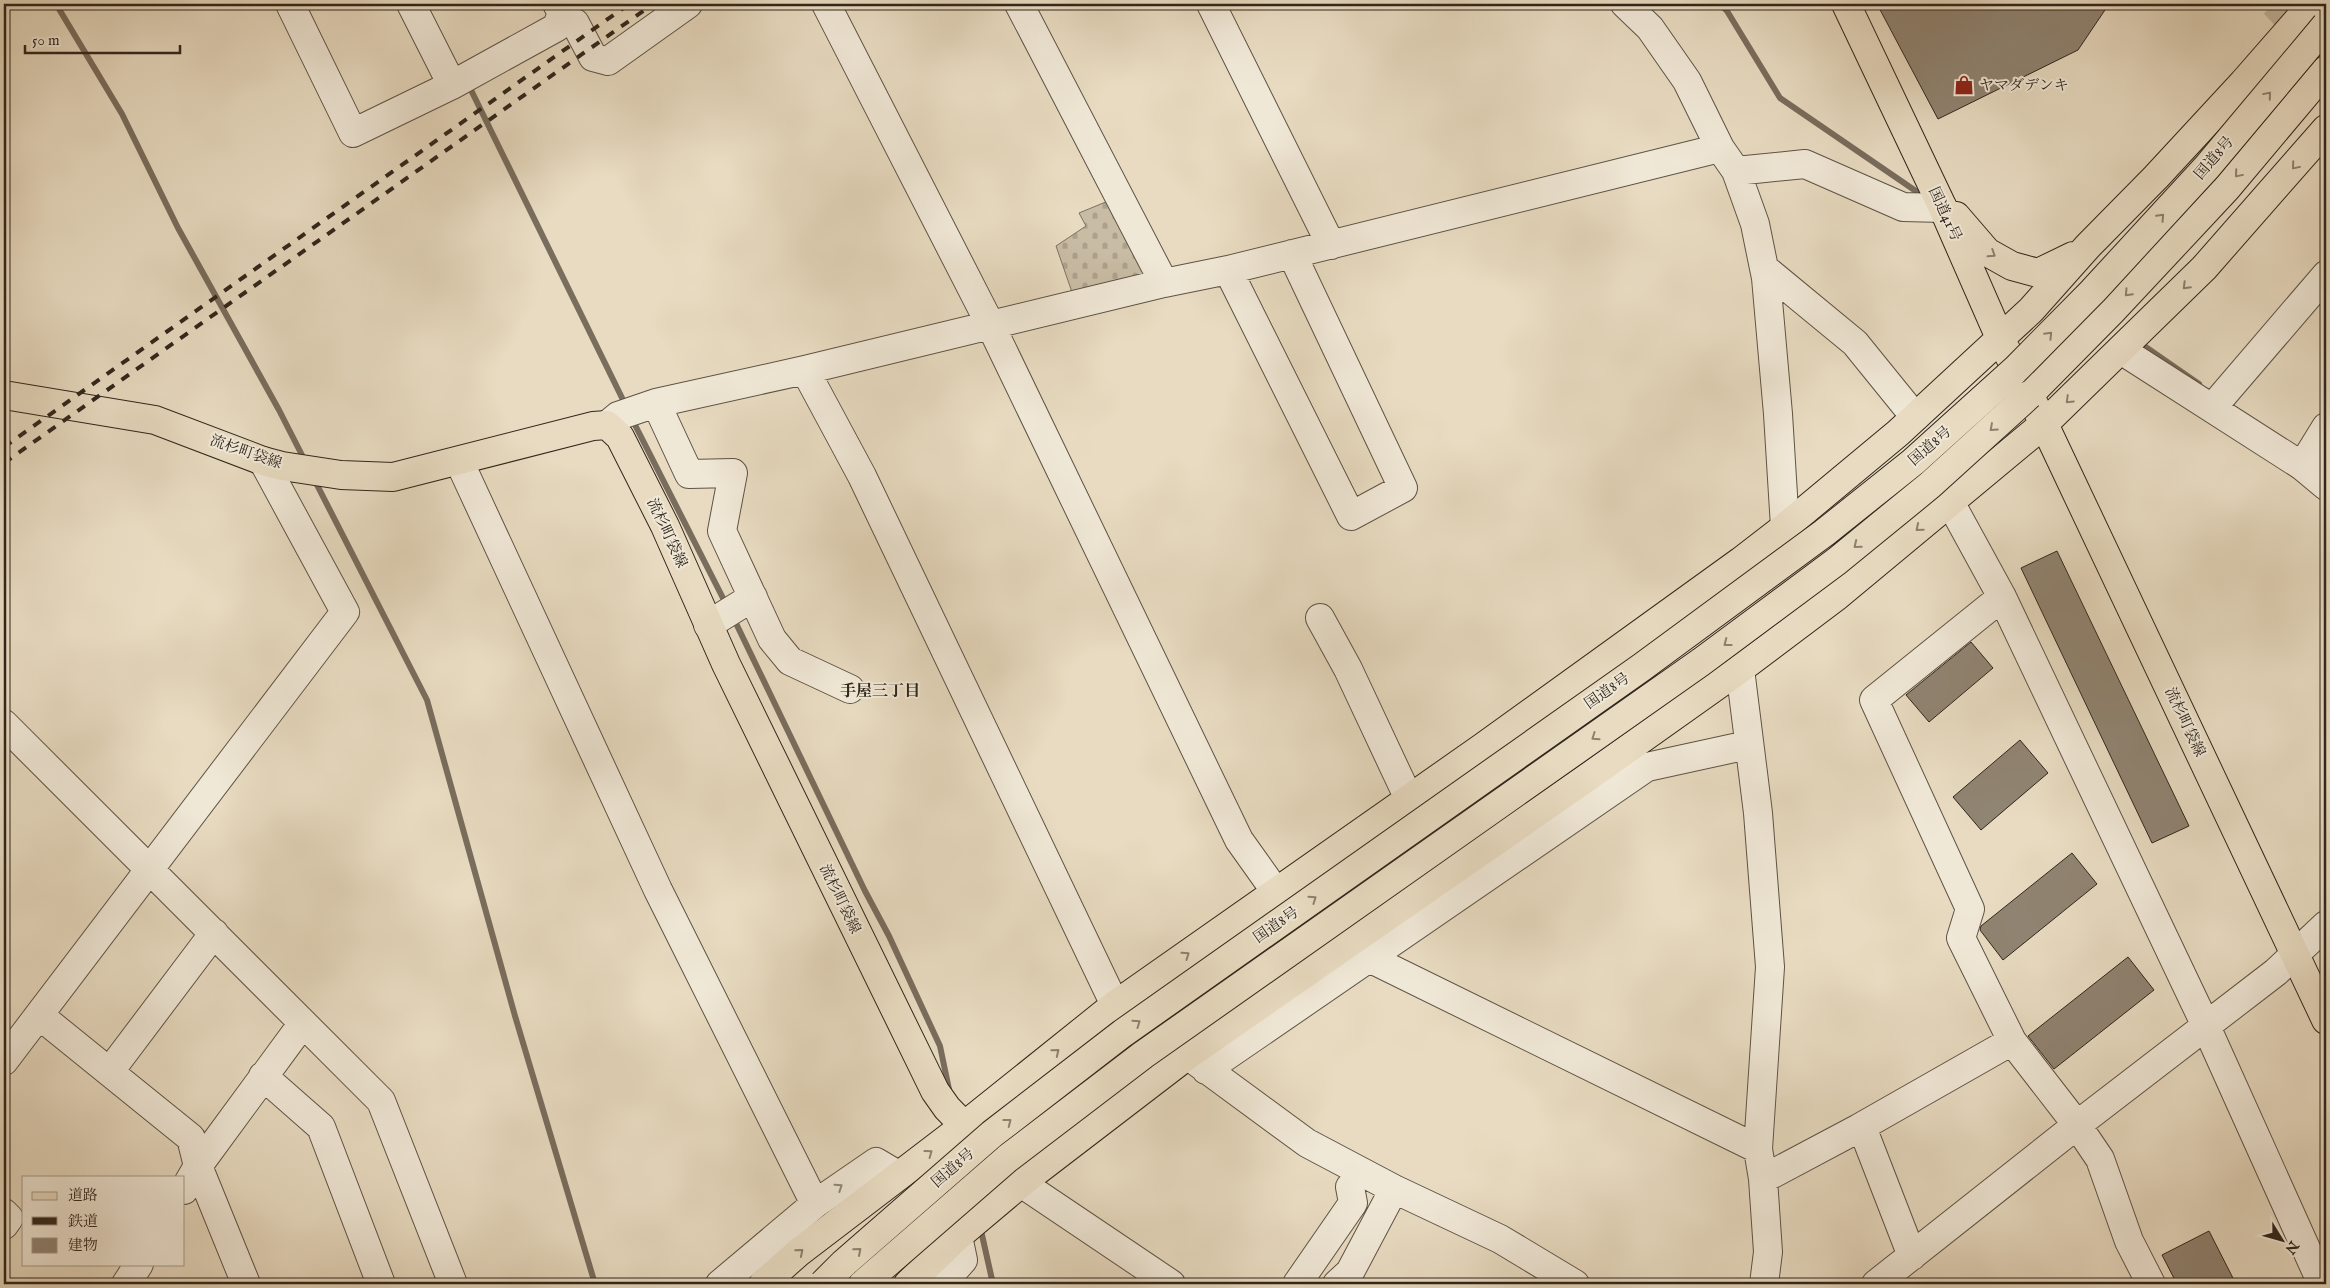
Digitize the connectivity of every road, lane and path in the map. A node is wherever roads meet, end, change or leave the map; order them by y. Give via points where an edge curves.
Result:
1 (290, 4) edge
2 (411, 4) edge
3 (688, 4) edge
4 (826, 4) edge
5 (1019, 4) edge
6 (1211, 4) edge
7 (1626, 4) edge
8 (1846, 4) edge
9 (2312, 4) edge
10 (559, 11) edge
11 (2326, 25) edge
12 (2326, 70) edge
13 (452, 85) junction
14 (2326, 129) edge
15 (1720, 148) junction
16 (1736, 172) junction
17 (1939, 200) junction
18 (1331, 245) junction
19 (2088, 246) junction
20 (1292, 254) junction
21 (1764, 268) junction
22 (1228, 270) junction
23 (2326, 275) edge
24 (1164, 283) junction
25 (990, 324) junction
26 (2000, 338) junction
27 (2121, 350) junction
28 (804, 370) junction
29 (4, 396) edge
30 (656, 404) junction
31 (2212, 408) junction
32 (1915, 417) junction
33 (2044, 424) junction
34 (606, 425) junction
35 (2326, 427) edge
36 (459, 461) junction
37 (273, 463) junction
38 (2302, 466) junction
39 (2326, 486) edge
40 (1950, 502) junction
41 (1785, 527) junction
42 (2002, 597) junction
43 (747, 600) junction
44 (1320, 618) dead end
45 (713, 622) junction
46 (1740, 669) junction
47 (850, 689) dead end
48 (4, 724) edge
49 (1748, 745) junction
50 (1409, 799) junction
51 (150, 869) junction
52 (1276, 892) junction
53 (2326, 925) edge
54 (214, 933) junction
55 (1360, 950) junction
56 (2295, 954) junction
57 (1115, 1005) junction
58 (39, 1015) junction
59 (2326, 1020) edge
60 (303, 1023) junction
61 (2206, 1024) junction
62 (2012, 1041) junction
63 (4, 1061) edge
64 (1197, 1063) junction
65 (110, 1072) junction
66 (263, 1076) junction
67 (2077, 1125) junction
68 (964, 1126) junction
69 (1862, 1127) junction
70 (1758, 1149) junction
71 (198, 1166) junction
72 (898, 1175) junction
73 (1763, 1179) junction
74 (1021, 1183) junction
75 (1350, 1187) dead end
76 (185, 1188) edge
77 (1394, 1189) junction
78 (815, 1204) junction
79 (4, 1213) edge
80 (4, 1224) edge
81 (958, 1236) junction
82 (1912, 1256) junction
83 (138, 1266) edge
84 (126, 1284) edge
85 (246, 1284) edge
86 (381, 1284) edge
87 (453, 1284) edge
88 (720, 1284) edge
89 (763, 1284) edge
90 (823, 1284) edge
91 (863, 1284) edge
92 (908, 1284) edge
93 (942, 1284) edge
94 (1171, 1284) edge
95 (1297, 1284) edge
96 (1337, 1284) edge
97 (1575, 1284) edge
98 (1764, 1284) edge
99 (1876, 1284) edge
100 (2151, 1284) edge
101 (2322, 1284) edge

1 - 13 street via 353,132
2 - 13 street
3 - 10 street via 608,60 594,57 575,23
4 - 25 street
5 - 24 street
6 - 18 street
7 - 15 street via 1650,28 1687,81
8 - 17 main road, 国道41号
9 - 19 main road via 2163,170
10 - 13 street via 557,27
90 -> 11 main road, 国道8号, bridge via 992,1134 1123,1033 1650,662 1824,533 1913,462 2015,370 2092,291 2207,167
12 -> 91 main road, 国道8号, bridge via 2226,189 2111,312 2029,395 1930,485 1837,561 1701,662 1143,1055 1008,1158
14 -> 27 main road via 2204,268
15 - 16 street
15 - 18 street
16 - 17 street via 1805,164 1903,207
16 - 21 street via 1755,224
17 -> 19 main road via 1987,252 2012,266 2038,273 2064,262
17 - 26 main road, 国道41号
18 - 20 street
19 - 26 main road via 2031,310
20 - 22 street
20 - 22 street via 1403,488 1351,516
21 - 32 street via 1854,343
21 - 41 street
22 - 24 street
23 - 31 street
24 - 25 street
25 - 28 street
25 - 52 street via 1239,840
26 - 32 main road
26 - 33 main road, 国道41号
27 - 31 street
27 -> 33 main road
28 - 30 street
28 - 57 street via 862,476
29 - 37 main road, 流杉町袋線 via 155,420
30 - 34 street via 618,416
30 - 43 street via 689,474 733,474 722,531
31 - 38 street
32 - 41 main road
33 - 40 main road
33 - 56 main road, 流杉町袋線
34 - 36 main road, 流杉町袋線
34 - 45 main road, 流杉町袋線 via 620,437
35 - 38 street
36 - 37 main road, 流杉町袋線 via 393,477 341,475
36 - 78 street via 658,890
37 - 51 street via 345,612
38 - 39 street
40 - 42 street
40 -> 46 main road via 1836,596
41 - 50 main road
42 - 61 street
42 - 62 street via 1874,700 1970,909 1961,938
43 - 45 street
43 - 47 street via 790,661
44 - 50 street via 1348,669
45 - 68 main road, 流杉町袋線 via 934,1091
46 - 49 street
46 - 55 main road
48 - 51 street
49 - 55 street via 1647,767
49 - 70 street via 1764,881 1770,967
50 - 52 main road
51 - 54 street
51 - 58 street
57 -> 52 main road
53 - 56 street
54 - 60 street
54 - 65 street
55 - 64 main road
55 - 70 street
56 - 59 main road, 流杉町袋線
56 - 61 street
68 -> 57 main road
58 - 63 street
58 - 65 street
60 - 66 street
60 - 87 street via 381,1101
61 - 67 street
61 - 101 street
62 - 67 street
62 - 69 street
64 - 74 main road
64 - 77 street via 1307,1143
65 - 71 street via 192,1138
66 - 71 street
66 - 86 street via 321,1127
67 - 82 street
67 - 100 street via 2100,1159 2129,1241
72 -> 68 main road
68 - 74 main road, 流杉町袋線
69 - 73 street
69 - 82 street
70 - 73 street
71 - 76 street
71 - 85 street
78 -> 72 street via 876,1162
89 -> 72 main road
73 - 98 street via 1768,1252
74 - 81 main road
74 - 94 street
75 - 95 street via 1352,1203
77 - 96 street via 1350,1272
77 - 97 street via 1500,1240
78 - 88 street
79 - 80 street via 9,1218
81 - 92 main road
81 - 93 street via 963,1260
82 - 99 street
83 - 84 street

